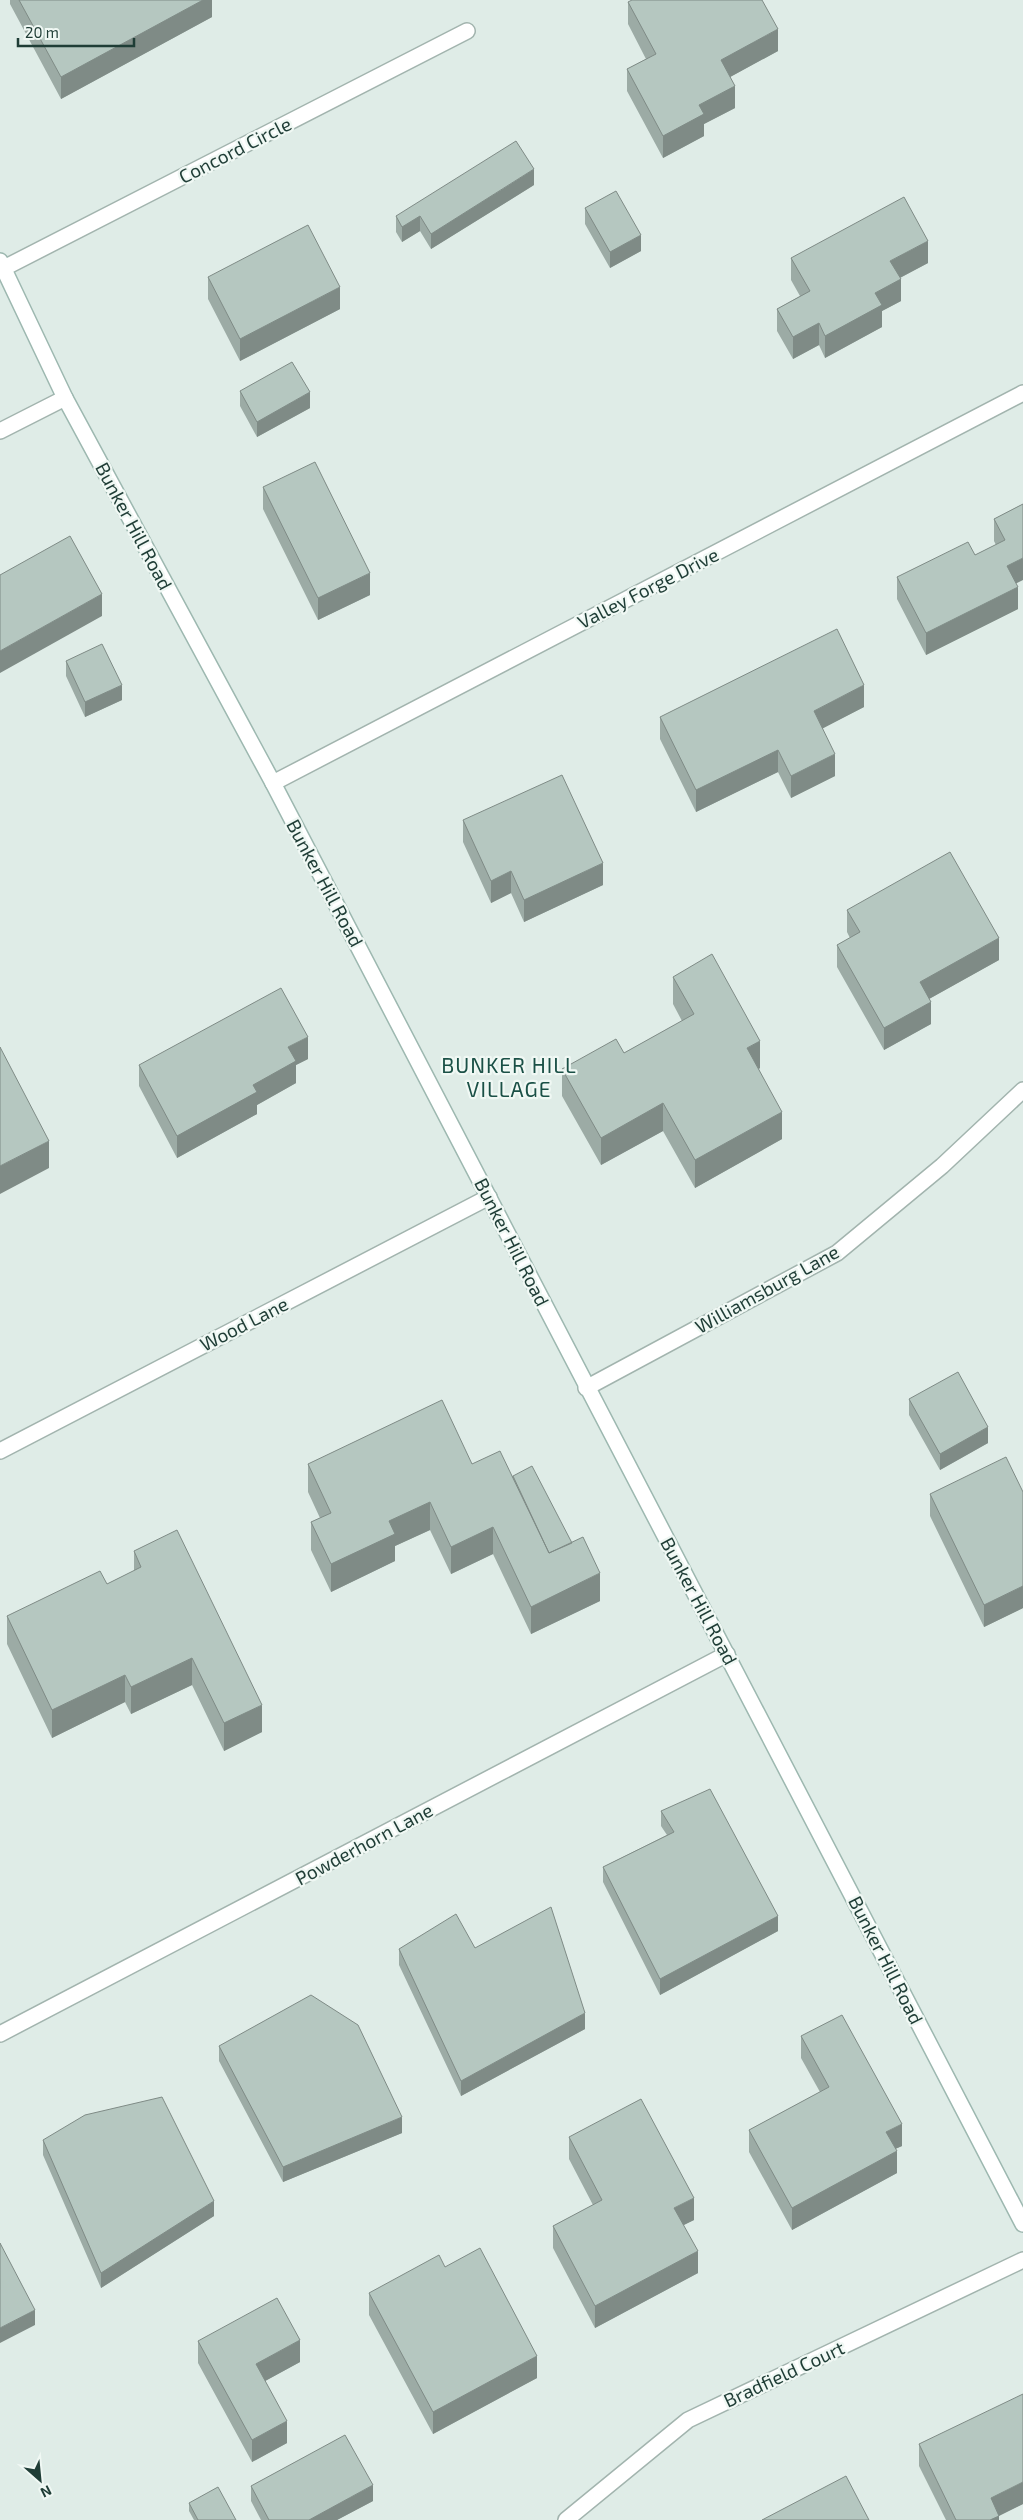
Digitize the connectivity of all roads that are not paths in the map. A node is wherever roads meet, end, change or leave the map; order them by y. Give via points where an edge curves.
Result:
1 (467, 31) dead end
2 (2, 264) edge
3 (1023, 393) edge
4 (65, 398) junction
5 (0, 431) edge
6 (272, 783) junction
7 (1023, 1090) edge
8 (489, 1197) junction
9 (586, 1388) junction
10 (0, 1452) edge
11 (727, 1654) junction
12 (0, 2034) edge
13 (1023, 2224) edge
14 (1023, 2260) edge
15 (566, 2520) edge

1 - 2 street, Concord Circle
2 - 4 street, Bunker Hill Road
3 - 6 street, Valley Forge Drive
4 - 5 street
4 - 6 street, Bunker Hill Road
6 - 8 street, Bunker Hill Road
7 - 9 street, Williamsburg Lane via 942,1166 837,1253
8 - 9 street, Bunker Hill Road
8 - 10 street, Wood Lane
9 - 11 street, Bunker Hill Road
11 - 12 street, Powderhorn Lane
11 - 13 street, Bunker Hill Road
14 - 15 street, Bradfield Court via 688,2420

